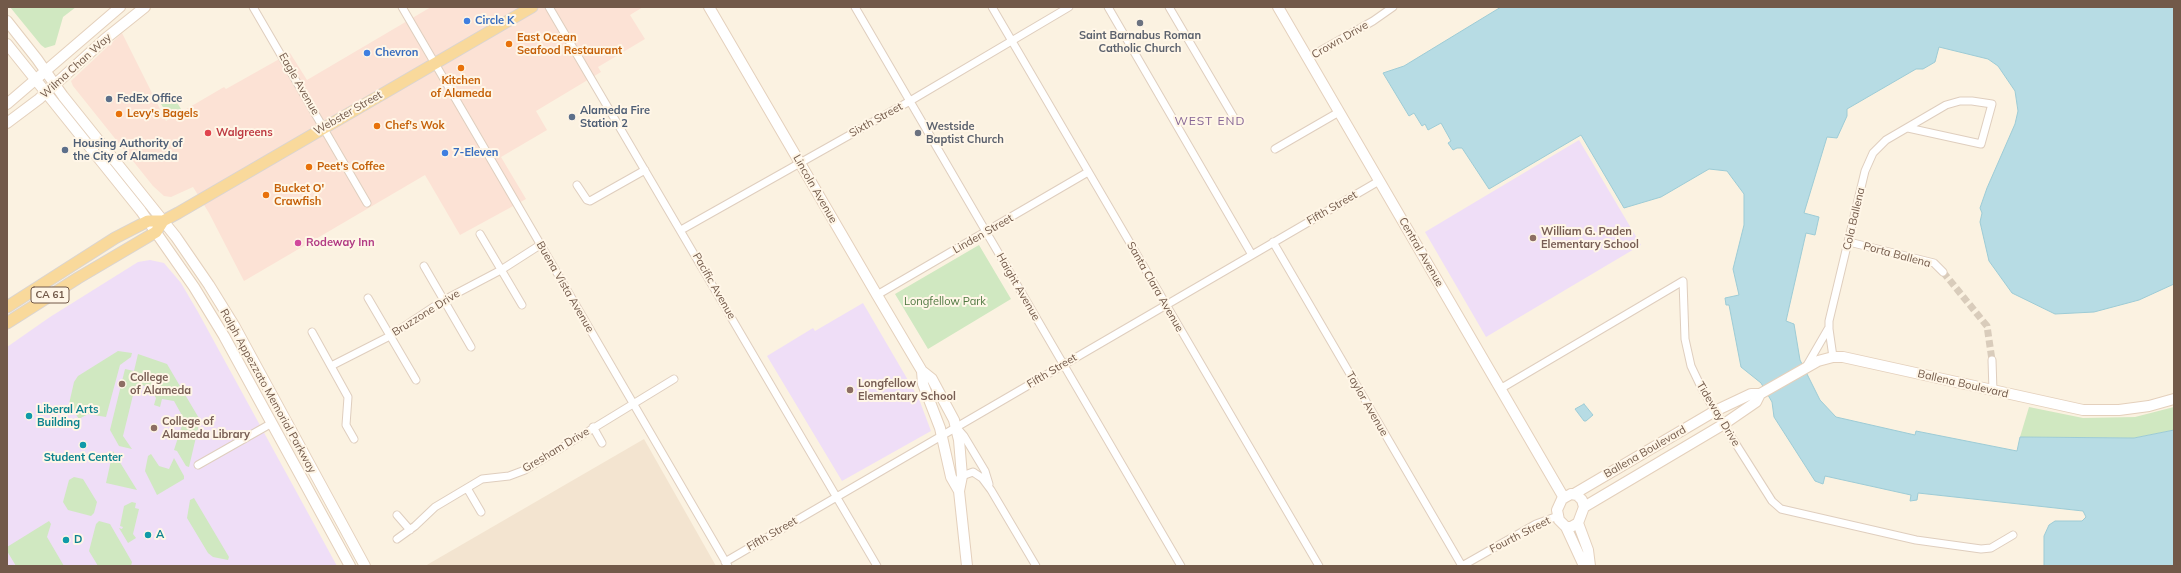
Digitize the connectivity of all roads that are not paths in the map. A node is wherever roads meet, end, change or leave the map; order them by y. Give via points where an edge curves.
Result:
1 (120, 7) edge
2 (145, 7) edge
3 (253, 7) edge
4 (402, 7) edge
5 (532, 7) edge
6 (549, 7) edge
7 (709, 7) edge
8 (855, 7) edge
9 (992, 7) edge
10 (1069, 7) edge
11 (1108, 7) edge
12 (1168, 7) edge
13 (1278, 7) edge
14 (1393, 7) edge
15 (7, 21) edge
16 (1012, 42) junction
17 (7, 44) edge
18 (1308, 58) junction
19 (434, 63) junction
20 (46, 72) junction
21 (36, 80) junction
22 (55, 85) junction
23 (46, 93) junction
24 (910, 101) junction
25 (7, 104) edge
26 (1339, 112) junction
27 (1236, 120) dead end
28 (7, 124) edge
29 (324, 127) junction
30 (1908, 128) junction
31 (1275, 149) dead end
32 (800, 163) junction
33 (645, 170) junction
34 (1088, 172) junction
35 (1379, 181) junction
36 (577, 185) dead end
37 (368, 203) dead end
38 (148, 221) junction
39 (163, 221) junction
40 (681, 230) junction
41 (156, 232) junction
42 (986, 232) junction
43 (480, 234) dead end
44 (1273, 242) junction
45 (1849, 242) junction
46 (540, 245) junction
47 (1252, 255) junction
48 (424, 266) dead end
49 (501, 270) junction
50 (1943, 272) tunnel mouth
51 (877, 295) junction
52 (368, 298) dead end
53 (444, 300) junction
54 (522, 305) dead end
55 (1166, 305) junction
56 (7, 307) edge
57 (7, 323) edge
58 (1829, 329) junction
59 (312, 332) dead end
60 (390, 336) junction
61 (471, 347) dead end
62 (1833, 357) junction
63 (1992, 360) tunnel mouth
64 (1063, 364) junction
65 (331, 366) junction
66 (1805, 368) junction
67 (922, 370) junction
68 (674, 379) dead end
69 (416, 380) dead end
70 (1500, 388) junction
71 (1993, 391) junction
72 (1760, 394) junction
73 (928, 395) junction
74 (2174, 399) edge
75 (632, 403) junction
76 (1715, 411) junction
77 (272, 423) junction
78 (1724, 424) junction
79 (592, 428) junction
80 (957, 428) junction
81 (942, 437) junction
82 (354, 439) dead end
83 (602, 443) dead end
84 (198, 465) dead end
85 (962, 476) junction
86 (467, 488) junction
87 (991, 490) junction
88 (958, 491) junction
89 (837, 496) junction
90 (1569, 496) junction
91 (1584, 507) junction
92 (481, 512) dead end
93 (397, 515) dead end
94 (1558, 516) junction
95 (1578, 523) junction
96 (1566, 527) junction
97 (410, 530) junction
98 (2013, 535) dead end
99 (396, 539) dead end
100 (727, 564) edge
101 (350, 566) edge
102 (365, 566) edge
103 (878, 566) edge
104 (967, 566) edge
105 (1036, 566) edge
106 (1181, 566) edge
107 (1319, 566) edge
108 (1462, 566) edge
109 (1584, 566) edge
110 (1590, 566) edge

1 - 20 street, Wilma Chan Way
2 - 22 street, Wilma Chan Way
3 - 29 street, Eagle Avenue
4 - 19 street, Buena Vista Avenue
5 - 19 main road, Webster Street
6 - 33 street, Pacific Avenue
7 - 32 street, Lincoln Avenue
8 - 24 street, Haight Avenue
9 - 16 street, Santa Clara Avenue
10 - 16 street, Sixth Street
11 - 47 street
12 - 27 street
13 - 18 street, Central Avenue
14 - 18 street, Crown Drive
15 - 20 street, Ralph Appezzato Memorial Parkway
16 - 24 street, Sixth Street
16 - 34 street, Santa Clara Avenue
17 - 21 street, Ralph Appezzato Memorial Parkway
18 - 26 street, Central Avenue
19 - 29 main road, Webster Street
19 - 46 street, Buena Vista Avenue
20 - 21 street, Wilma Chan Way
20 - 22 street, Ralph Appezzato Memorial Parkway
21 - 23 street, Ralph Appezzato Memorial Parkway
21 - 25 street, Wilma Chan Way
22 - 23 street, Wilma Chan Way
22 - 39 street, Ralph Appezzato Memorial Parkway
23 - 28 street, Wilma Chan Way
23 - 38 street, Ralph Appezzato Memorial Parkway
24 - 32 street, Sixth Street
24 - 42 street, Haight Avenue
26 - 31 street
26 - 35 street, Central Avenue
29 - 37 street, Eagle Avenue
29 - 39 main road, Webster Street
30 - 30 street, Cola Ballena via 1981,144 1992,104 1955,102 1937,109
30 - 45 street, Cola Ballena via 1880,145 1869,159
32 - 40 street, Sixth Street
32 - 51 street, Lincoln Avenue
33 - 36 street via 590,201
33 - 40 street, Pacific Avenue
34 - 42 street, Linden Street
34 - 55 street, Santa Clara Avenue
35 - 44 street, Fifth Street
35 - 70 street, Central Avenue
38 - 39 main road, CA 61
38 - 41 street, Ralph Appezzato Memorial Parkway
38 - 56 main road, CA 61 via 115,238
39 - 41 main road, Webster Street / CA 61
39 - 102 street, Ralph Appezzato Memorial Parkway via 192,260 235,328
40 - 89 street, Pacific Avenue
41 - 57 main road, Webster Street / CA 61
41 - 77 street, Ralph Appezzato Memorial Parkway via 198,293
42 - 51 street, Linden Street
42 - 64 street, Haight Avenue
43 - 49 street
44 - 47 street, Fifth Street
44 - 108 street, Taylor Avenue
45 - 50 street, Porta Ballena via 1934,263
45 - 58 street, Cola Ballena
46 - 49 street, Bruzzone Drive
46 - 75 street, Buena Vista Avenue
47 - 55 street, Fifth Street
48 - 53 street
49 - 53 street, Bruzzone Drive
49 - 54 street
51 - 67 street, Lincoln Avenue
52 - 60 street
53 - 60 street, Bruzzone Drive
53 - 61 street
55 - 64 street, Fifth Street
55 - 107 street, Santa Clara Avenue
58 - 62 street, Cola Ballena
58 - 66 street, Cola Ballena
59 - 65 street
60 - 65 street, Bruzzone Drive
60 - 69 street
62 - 66 street, Ballena Boulevard
62 - 71 street, Ballena Boulevard via 1843,357
63 - 71 street
64 - 80 street, Fifth Street
64 - 106 street, Haight Avenue
65 - 82 street via 348,397 346,425
66 - 72 street, Ballena Boulevard
67 - 73 street, Lincoln Avenue via 923,384
67 - 80 street, Lincoln Avenue via 932,379
68 - 75 street, Gresham Drive
70 - 76 street, Tideway Drive via 1684,281 1685,339 1692,366
70 - 90 street, Central Avenue
71 - 74 street, Ballena Boulevard via 2083,410 2119,410
72 - 76 street, Ballena Boulevard via 1751,394
72 - 78 street, Ballena Boulevard via 1756,402
73 - 80 street via 937,402
73 - 81 street, Lincoln Avenue
75 - 79 street, Gresham Drive
75 - 100 street, Buena Vista Avenue
76 - 78 street, Tideway Drive
76 - 90 street, Ballena Boulevard
77 - 84 street
77 - 101 street, Ralph Appezzato Memorial Parkway
78 - 91 street, Ballena Boulevard
78 - 98 street, Tideway Drive via 1772,500 1781,509 1916,540 1981,549 1991,548
79 - 83 street
79 - 86 street, Gresham Drive via 525,470 508,476 482,479
80 - 81 street, Fifth Street
80 - 85 street
80 - 87 street, Lincoln Avenue via 985,471
81 - 88 street, Lincoln Avenue via 951,477
81 - 89 street, Fifth Street
85 - 87 street, Lincoln Avenue via 978,473
85 - 88 street
86 - 92 street
86 - 97 street, Gresham Drive via 435,507
87 - 105 street, Lincoln Avenue
88 - 104 street
89 - 100 street, Fifth Street
89 - 103 street, Pacific Avenue
90 - 91 street via 1582,500
90 - 94 street via 1559,505
91 - 95 street
93 - 97 street
94 - 96 street
94 - 108 street, Fourth Street via 1536,524
95 - 96 street
95 - 110 street via 1588,550
96 - 109 street
97 - 99 street, Gresham Drive

